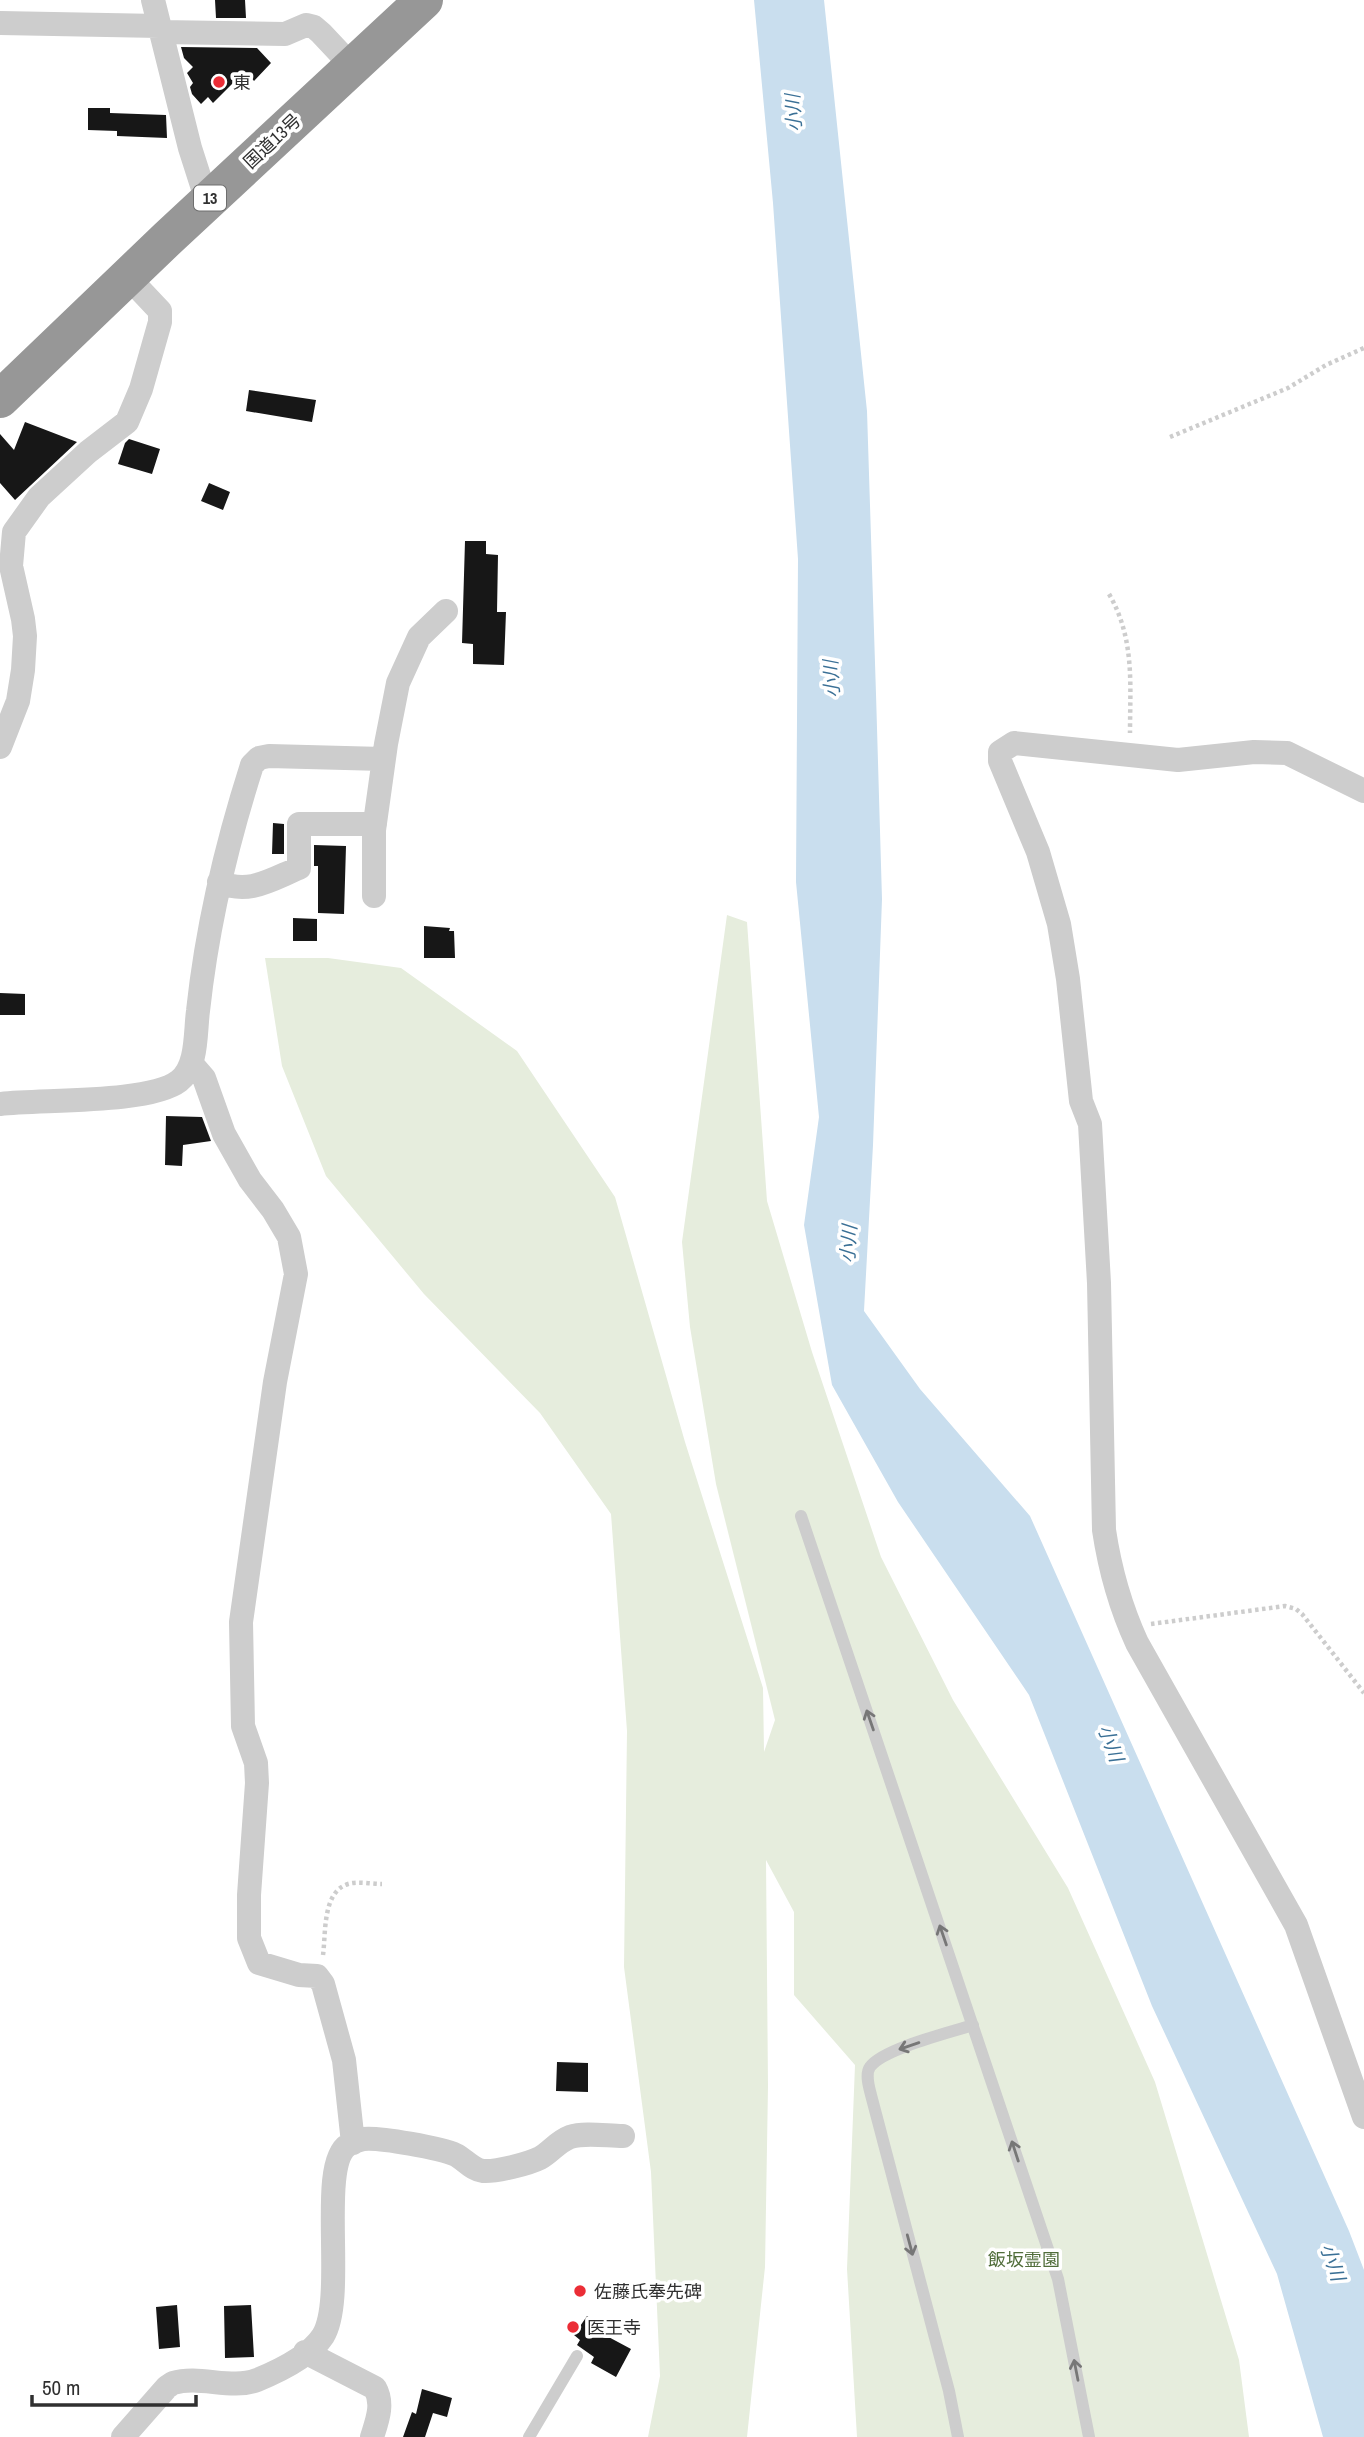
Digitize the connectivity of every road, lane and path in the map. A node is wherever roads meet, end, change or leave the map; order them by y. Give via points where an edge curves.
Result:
1 (153, 0) edge
2 (424, 0) edge
3 (0, 23) edge
4 (161, 29) junction
5 (352, 66) junction
6 (207, 201) junction
7 (127, 276) junction
8 (1364, 348) edge
9 (0, 399) edge
10 (1170, 437) dead end
11 (1109, 594) dead end
12 (446, 611) dead end
13 (0, 747) edge
14 (1131, 756) junction
15 (383, 759) junction
16 (1364, 791) edge
17 (375, 824) junction
18 (219, 882) junction
19 (374, 895) dead end
20 (191, 1063) junction
21 (0, 1104) edge
22 (801, 1516) dead end
23 (1130, 1627) junction
24 (1364, 1693) edge
25 (382, 1884) dead end
26 (320, 1980) junction
27 (973, 2025) junction
28 (1364, 2117) edge
29 (623, 2136) dead end
30 (353, 2143) junction
31 (305, 2352) junction
32 (578, 2356) dead end
33 (123, 2437) edge
34 (372, 2437) edge
35 (529, 2437) edge
36 (958, 2437) edge
37 (1089, 2437) edge

1 - 4 street
2 - 5 highway, 国道13号 / 13
3 - 4 street
4 - 5 street via 285,34 306,25 321,33
4 - 6 street
5 - 6 highway, 国道13号 / 13
6 - 7 highway, 国道13号 / 13
7 - 9 highway, 国道13号 / 13
7 - 13 street via 160,310 160,322 127,422 39,497 14,532 11,566 25,636 23,670 18,701
8 - 10 path via 1288,388
11 - 14 path via 1126,633
12 - 15 street via 419,637 407,660
14 - 16 street via 1178,761 1287,753
14 - 23 street via 1014,743 1000,752 1059,924 1081,1101 1090,1124 1099,1283 1104,1530 1109,1563
15 - 17 street
15 - 18 street via 259,758 252,765
17 - 18 street via 299,824 299,868 244,889
17 - 19 street
18 - 20 street
20 - 21 street via 177,1082 156,1091
20 - 26 street via 204,1078 224,1134 289,1237 296,1274 275,1382 241,1622 241,1703 257,1783 249,1938 260,1963
27 -> 22 lane
23 - 24 path via 1285,1606 1296,1609
23 - 28 street via 1296,1924
25 - 26 path via 350,1883 332,1896
26 - 30 street via 344,2060
27 -> 36 lane via 886,2054 869,2072 871,2095
37 -> 27 lane via 1058,2279
29 - 30 street via 573,2136 539,2158 495,2171 480,2171 433,2146 363,2139
30 - 31 street via 340,2154 335,2171 329,2319 322,2338
31 - 33 street via 254,2381 173,2383
31 - 34 street via 375,2388 380,2408
32 - 35 lane

